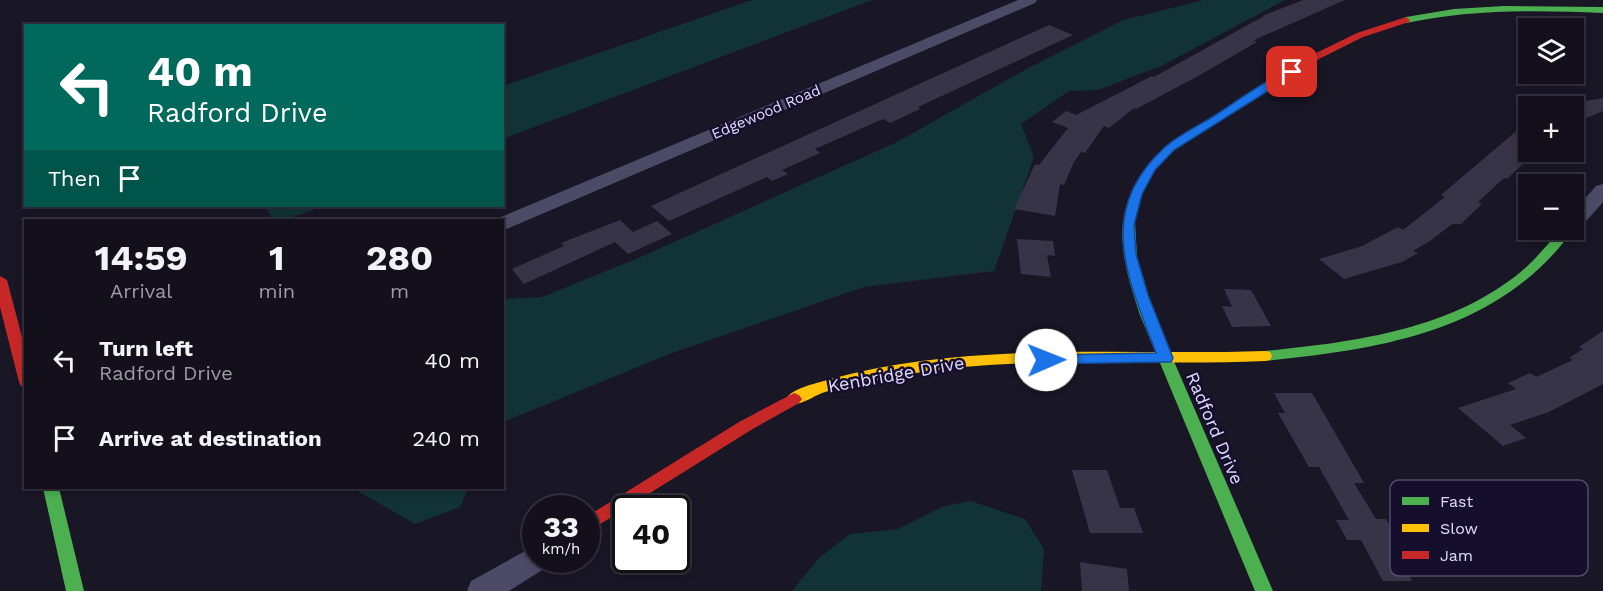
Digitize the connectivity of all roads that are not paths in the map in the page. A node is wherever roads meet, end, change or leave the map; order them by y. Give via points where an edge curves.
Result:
1 (1030, 0) edge
2 (1576, 0) edge
3 (1596, 10) edge
4 (1603, 190) edge
5 (1584, 212) edge
6 (504, 223) edge
7 (1558, 240) edge
8 (0, 280) edge
9 (1166, 358) junction
10 (24, 374) edge
11 (51, 489) edge
12 (600, 517) edge
13 (522, 567) edge
14 (75, 591) edge
15 (482, 591) edge
16 (1264, 591) edge

1 - 6 street, Edgewood Road
2 - 3 street
3 - 9 street, Radford Drive via 1517,8 1454,12 1365,32 1335,45 1170,148 1143,181 1130,209 1128,225 1134,273
4 - 5 street
7 - 9 street, Kenbridge Drive via 1528,273 1508,288 1471,309 1412,331 1301,353
8 - 10 street
9 - 12 street, Kenbridge Drive via 961,361 813,389 745,426
9 - 16 street, Radford Drive
11 - 14 street
13 - 15 street

